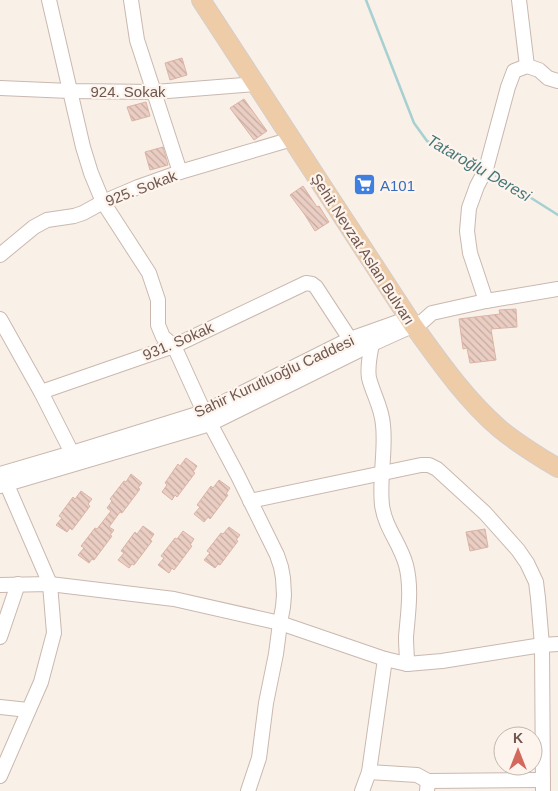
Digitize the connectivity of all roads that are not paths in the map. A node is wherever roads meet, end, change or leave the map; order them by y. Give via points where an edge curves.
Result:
1 (49, 0) edge
2 (131, 0) edge
3 (201, 0) edge
4 (214, 0) edge
5 (519, 0) edge
6 (527, 66) junction
7 (558, 81) edge
8 (256, 84) junction
9 (0, 88) edge
10 (70, 91) junction
11 (155, 92) junction
12 (292, 139) junction
13 (180, 172) junction
14 (103, 202) junction
15 (0, 255) edge
16 (558, 289) edge
17 (486, 301) junction
18 (419, 318) junction
19 (0, 319) edge
20 (350, 339) junction
21 (372, 344) junction
22 (174, 346) junction
23 (41, 392) junction
24 (207, 418) junction
25 (72, 453) junction
26 (558, 458) edge
27 (558, 468) edge
28 (382, 474) junction
29 (2, 478) edge
30 (250, 501) junction
31 (18, 584) junction
32 (50, 584) junction
33 (0, 585) edge
34 (280, 623) junction
35 (0, 638) edge
36 (558, 644) edge
37 (542, 645) junction
38 (385, 659) junction
39 (407, 664) junction
40 (0, 707) edge
41 (28, 710) junction
42 (369, 772) junction
43 (0, 776) edge
44 (543, 785) edge
45 (428, 786) edge
46 (248, 791) edge
47 (362, 791) edge

1 - 10 street
2 - 11 street via 137,40
3 - 8 main road, Şehit Nevzat Aslan Bulvarı
4 - 18 main road, Şehit Nevzat Aslan Bulvarı
5 - 6 street
6 - 7 street
6 - 17 street via 514,70 486,169 468,208 470,253
8 - 11 street, 924. Sokak
8 - 12 main road, Şehit Nevzat Aslan Bulvarı
9 - 10 street, 924. Sokak
10 - 11 street, 924. Sokak
10 - 14 street via 83,147
11 - 13 street
12 - 13 street, 925. Sokak
12 - 18 main road, Şehit Nevzat Aslan Bulvarı
13 - 14 street, 925. Sokak
14 - 15 street, 925. Sokak via 74,216 47,220
14 - 22 street via 149,273 158,300 158,325 163,337
16 - 17 street
17 - 18 street
18 - 20 street, Sahir Kurutluoğlu Caddesi
18 - 21 street, Sahir Kurutluoğlu Caddesi
18 - 26 main road, Şehit Nevzat Aslan Bulvarı via 498,413
18 - 27 main road, Şehit Nevzat Aslan Bulvarı via 459,386 484,414 500,430
19 - 23 street
20 - 22 street, 931. Sokak via 316,287 303,284
20 - 24 street, Sahir Kurutluoğlu Caddesi
21 - 24 street, Sahir Kurutluoğlu Caddesi
21 - 28 street via 369,377 383,426
22 - 23 street, 931. Sokak
22 - 24 street
23 - 25 street
24 - 25 street, Sahir Kurutluoğlu Caddesi
24 - 29 street, Sahir Kurutluoğlu Caddesi
24 - 30 street
25 - 29 street, Sahir Kurutluoğlu Caddesi
28 - 30 street
28 - 37 street via 429,465 485,513 518,550 536,582
28 - 39 street via 385,519 402,551 409,585
29 - 32 street
30 - 34 street via 281,567 284,595
31 - 32 street
31 - 33 street
31 - 35 street
32 - 34 street via 174,599
32 - 41 street via 54,633 41,682
34 - 38 street
34 - 46 street via 259,758
36 - 37 street
37 - 39 street
37 - 44 street
38 - 39 street
38 - 42 street
40 - 41 street
41 - 43 street
42 - 45 street via 417,775
42 - 47 street
44 - 45 street

